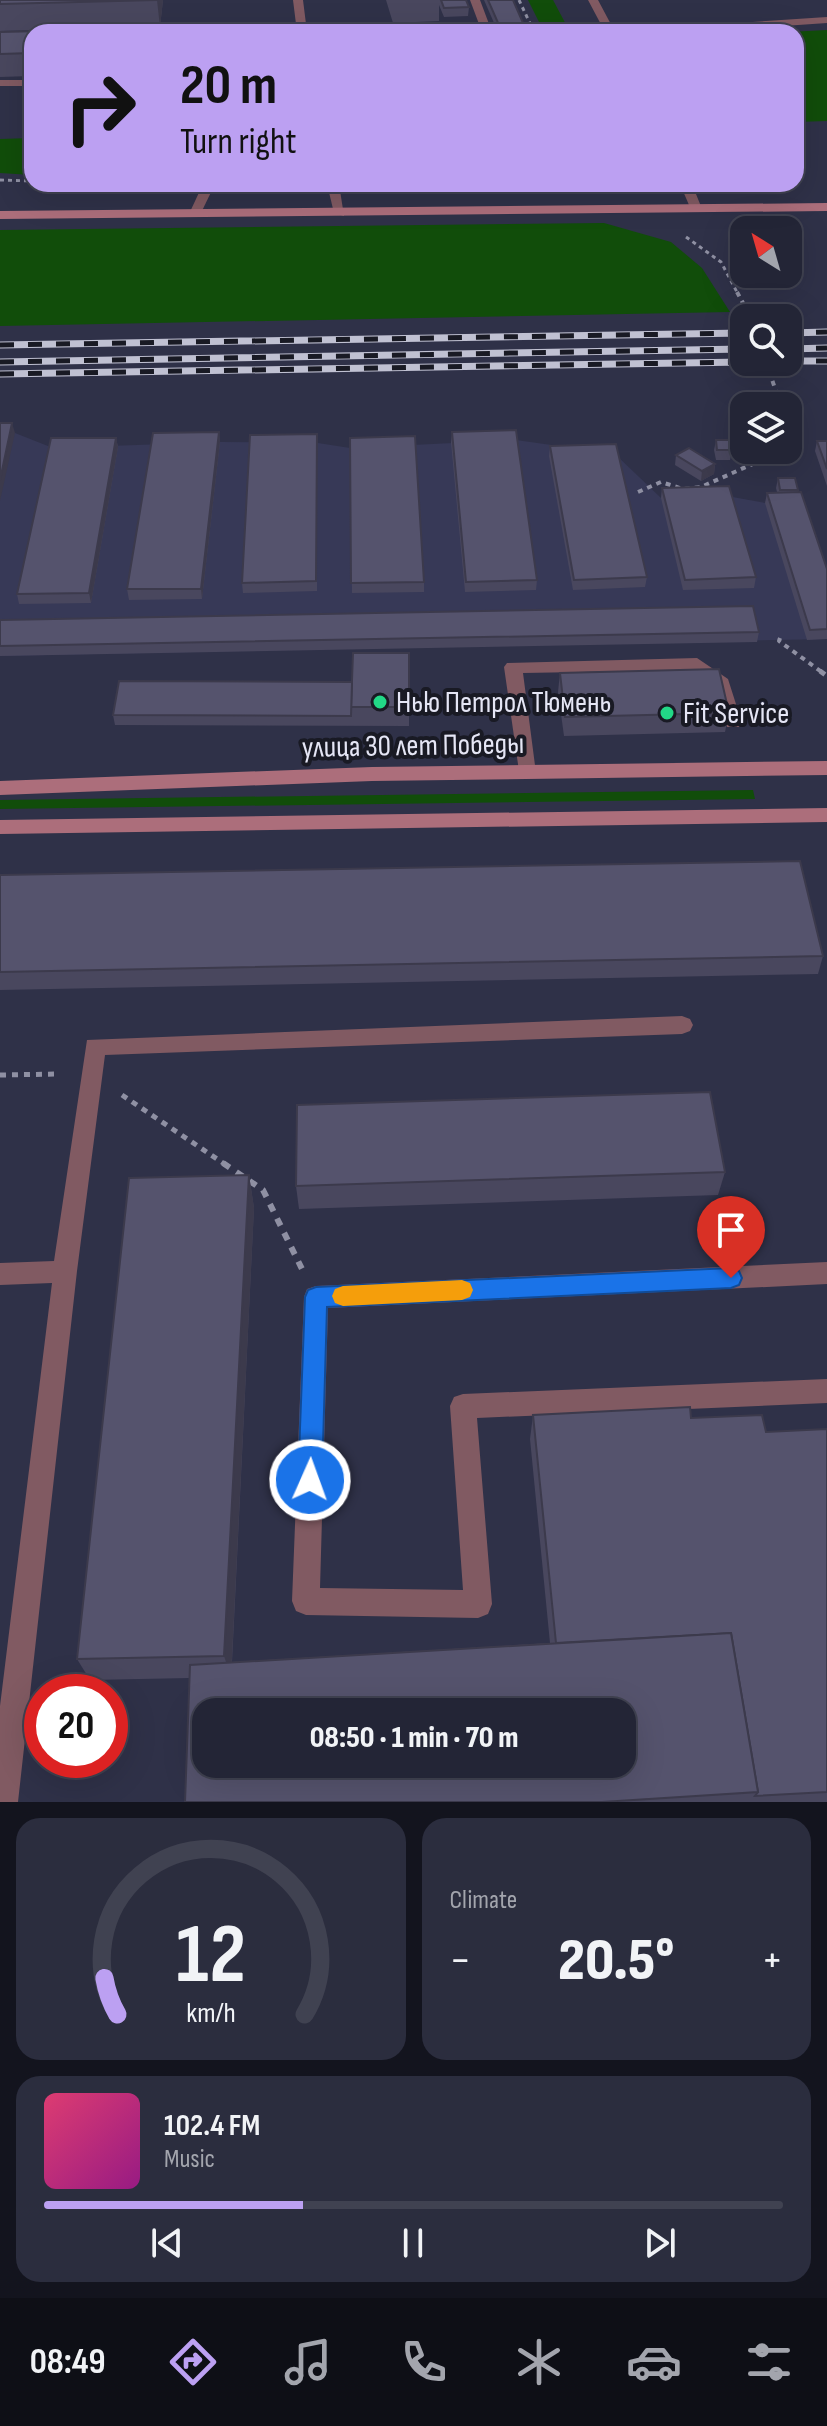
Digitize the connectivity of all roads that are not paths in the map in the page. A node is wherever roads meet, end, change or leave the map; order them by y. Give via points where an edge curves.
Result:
1 (298, 0) edge
2 (475, 0) edge
3 (593, 0) edge
4 (827, 20) edge
5 (301, 24) edge
6 (484, 24) edge
7 (606, 24) edge
8 (766, 24) edge
9 (0, 83) edge
10 (24, 83) edge
11 (205, 192) edge
12 (335, 192) edge
13 (689, 192) edge
14 (827, 207) edge
15 (696, 209) junction
16 (340, 213) junction
17 (195, 214) junction
18 (0, 215) edge
19 (733, 723) dead end
20 (827, 768) edge
21 (527, 773) junction
22 (0, 788) edge
23 (827, 815) edge
24 (0, 827) edge
25 (682, 1025) dead end
26 (65, 1271) junction
27 (827, 1273) edge
28 (0, 1274) edge
29 (827, 1391) edge
30 (3, 1802) edge

1 - 5 lane
2 - 6 lane
3 - 7 lane
4 - 8 lane
9 - 10 lane
11 - 17 lane
12 - 16 lane
13 - 15 lane
14 - 15 street
15 - 16 street
16 - 17 street
17 - 18 street
19 - 21 lane via 722,683 697,664 513,667
20 - 21 street, улица 30 лет Победы
21 - 22 street, улица 30 лет Победы
23 - 24 street
25 - 26 lane via 95,1046
26 - 28 lane
26 - 30 lane
27 - 29 lane via 316,1297 306,1601 478,1604 463,1406

